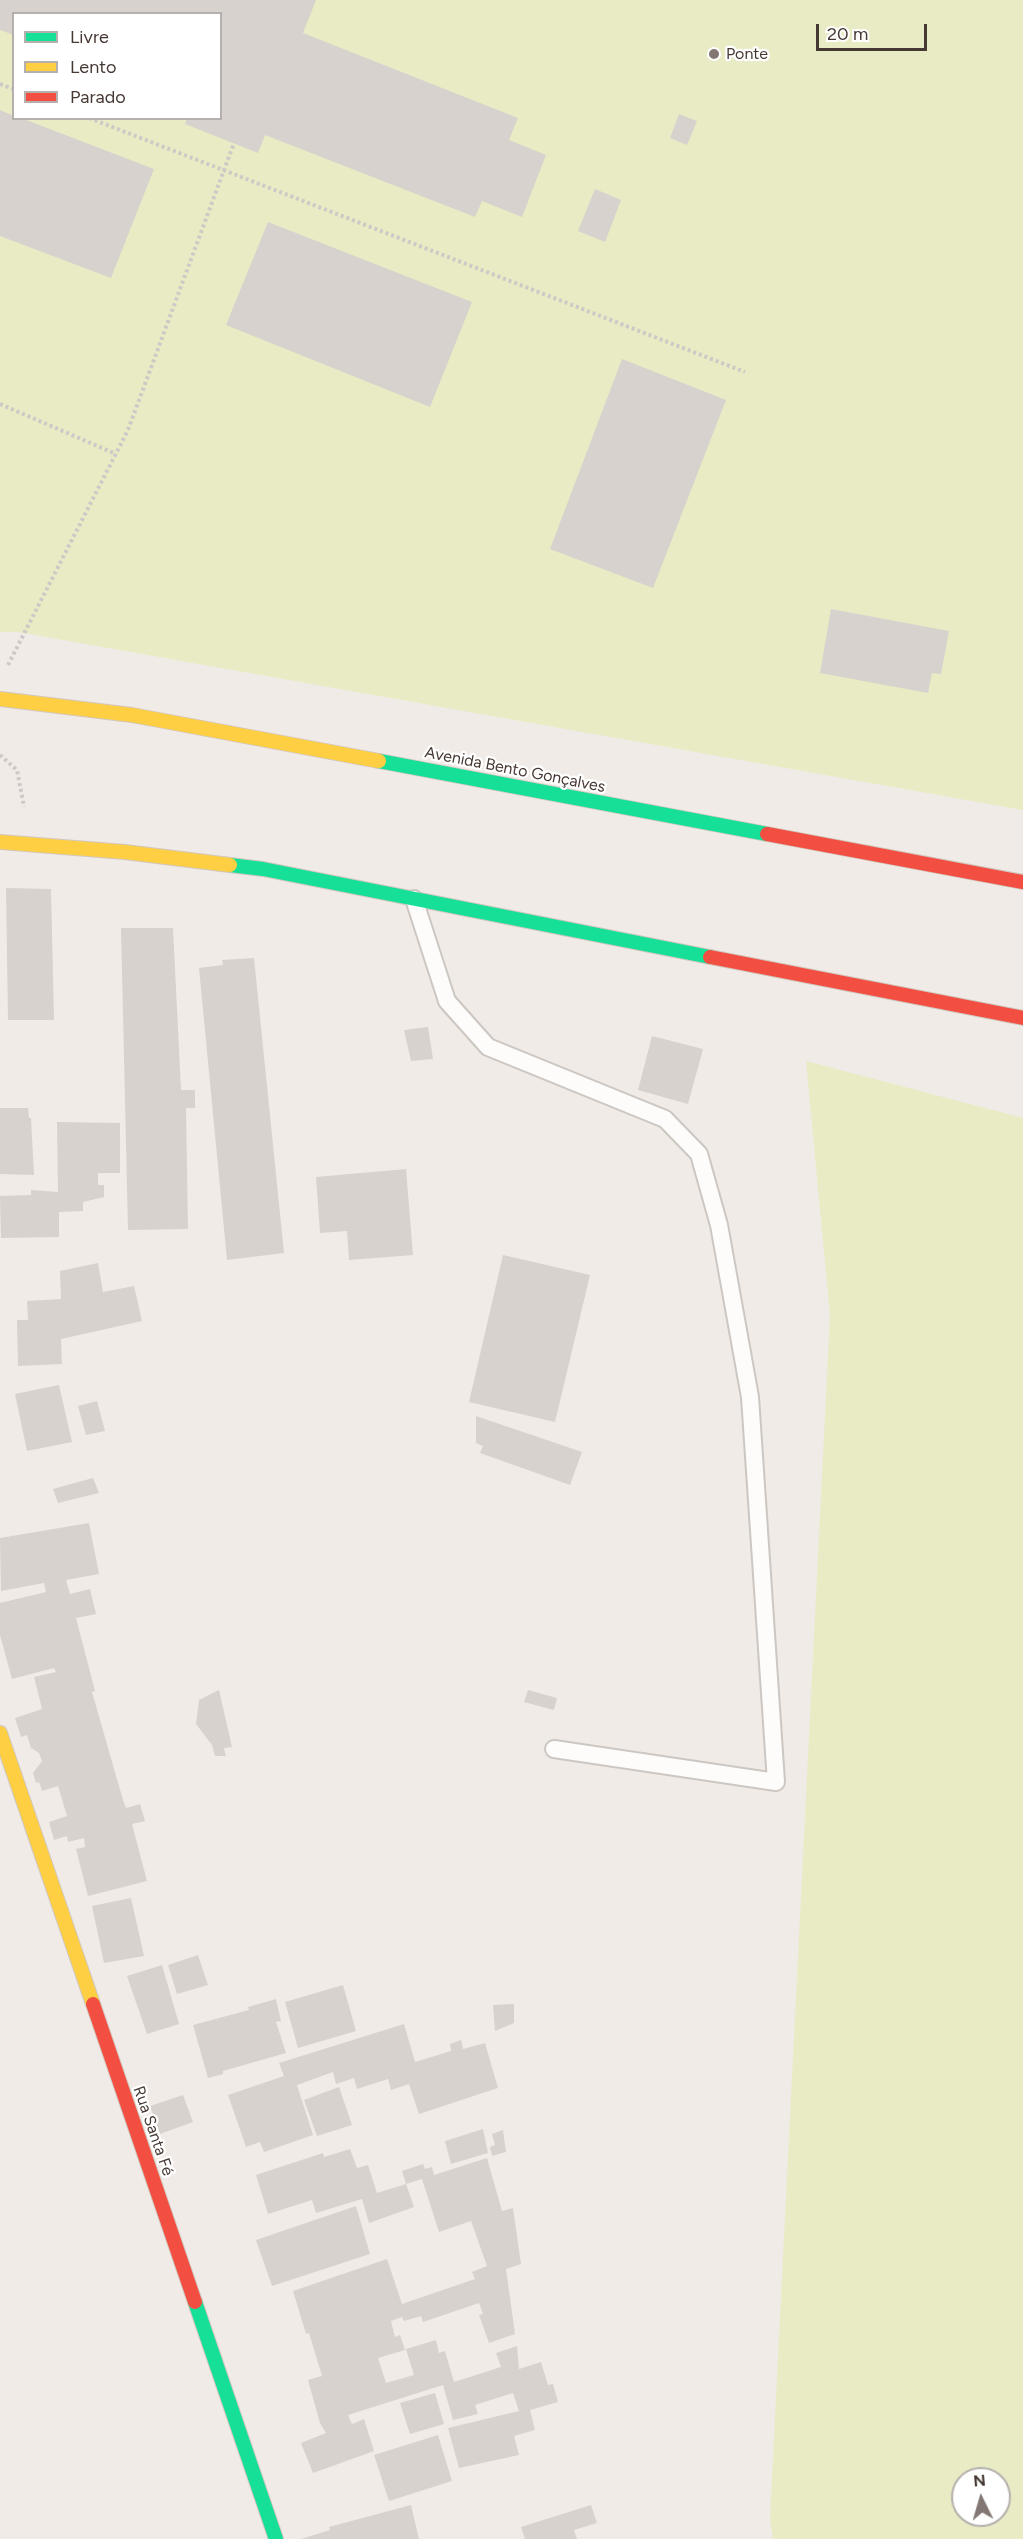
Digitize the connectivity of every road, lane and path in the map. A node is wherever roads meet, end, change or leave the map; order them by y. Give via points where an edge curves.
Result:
1 (94, 120) edge
2 (234, 143) dead end
3 (225, 172) junction
4 (745, 372) dead end
5 (0, 404) edge
6 (116, 454) junction
7 (5, 670) dead end
8 (0, 699) edge
9 (0, 754) edge
10 (17, 770) dead end
11 (0, 842) edge
12 (1023, 882) edge
13 (414, 899) junction
14 (1023, 1018) edge
15 (0, 1733) edge
16 (554, 1749) dead end
17 (276, 2539) edge

1 - 3 path
2 - 3 path
3 - 4 path
3 - 6 path
5 - 6 path
6 - 7 path
8 - 12 main road, Avenida Bento Gonçalves via 132,715
9 - 10 path
11 - 13 main road via 263,869
13 - 14 main road
13 - 16 lane via 447,1001 489,1047 665,1119 699,1154 719,1225 750,1397 776,1782
15 - 17 main road, Rua Santa Fé

